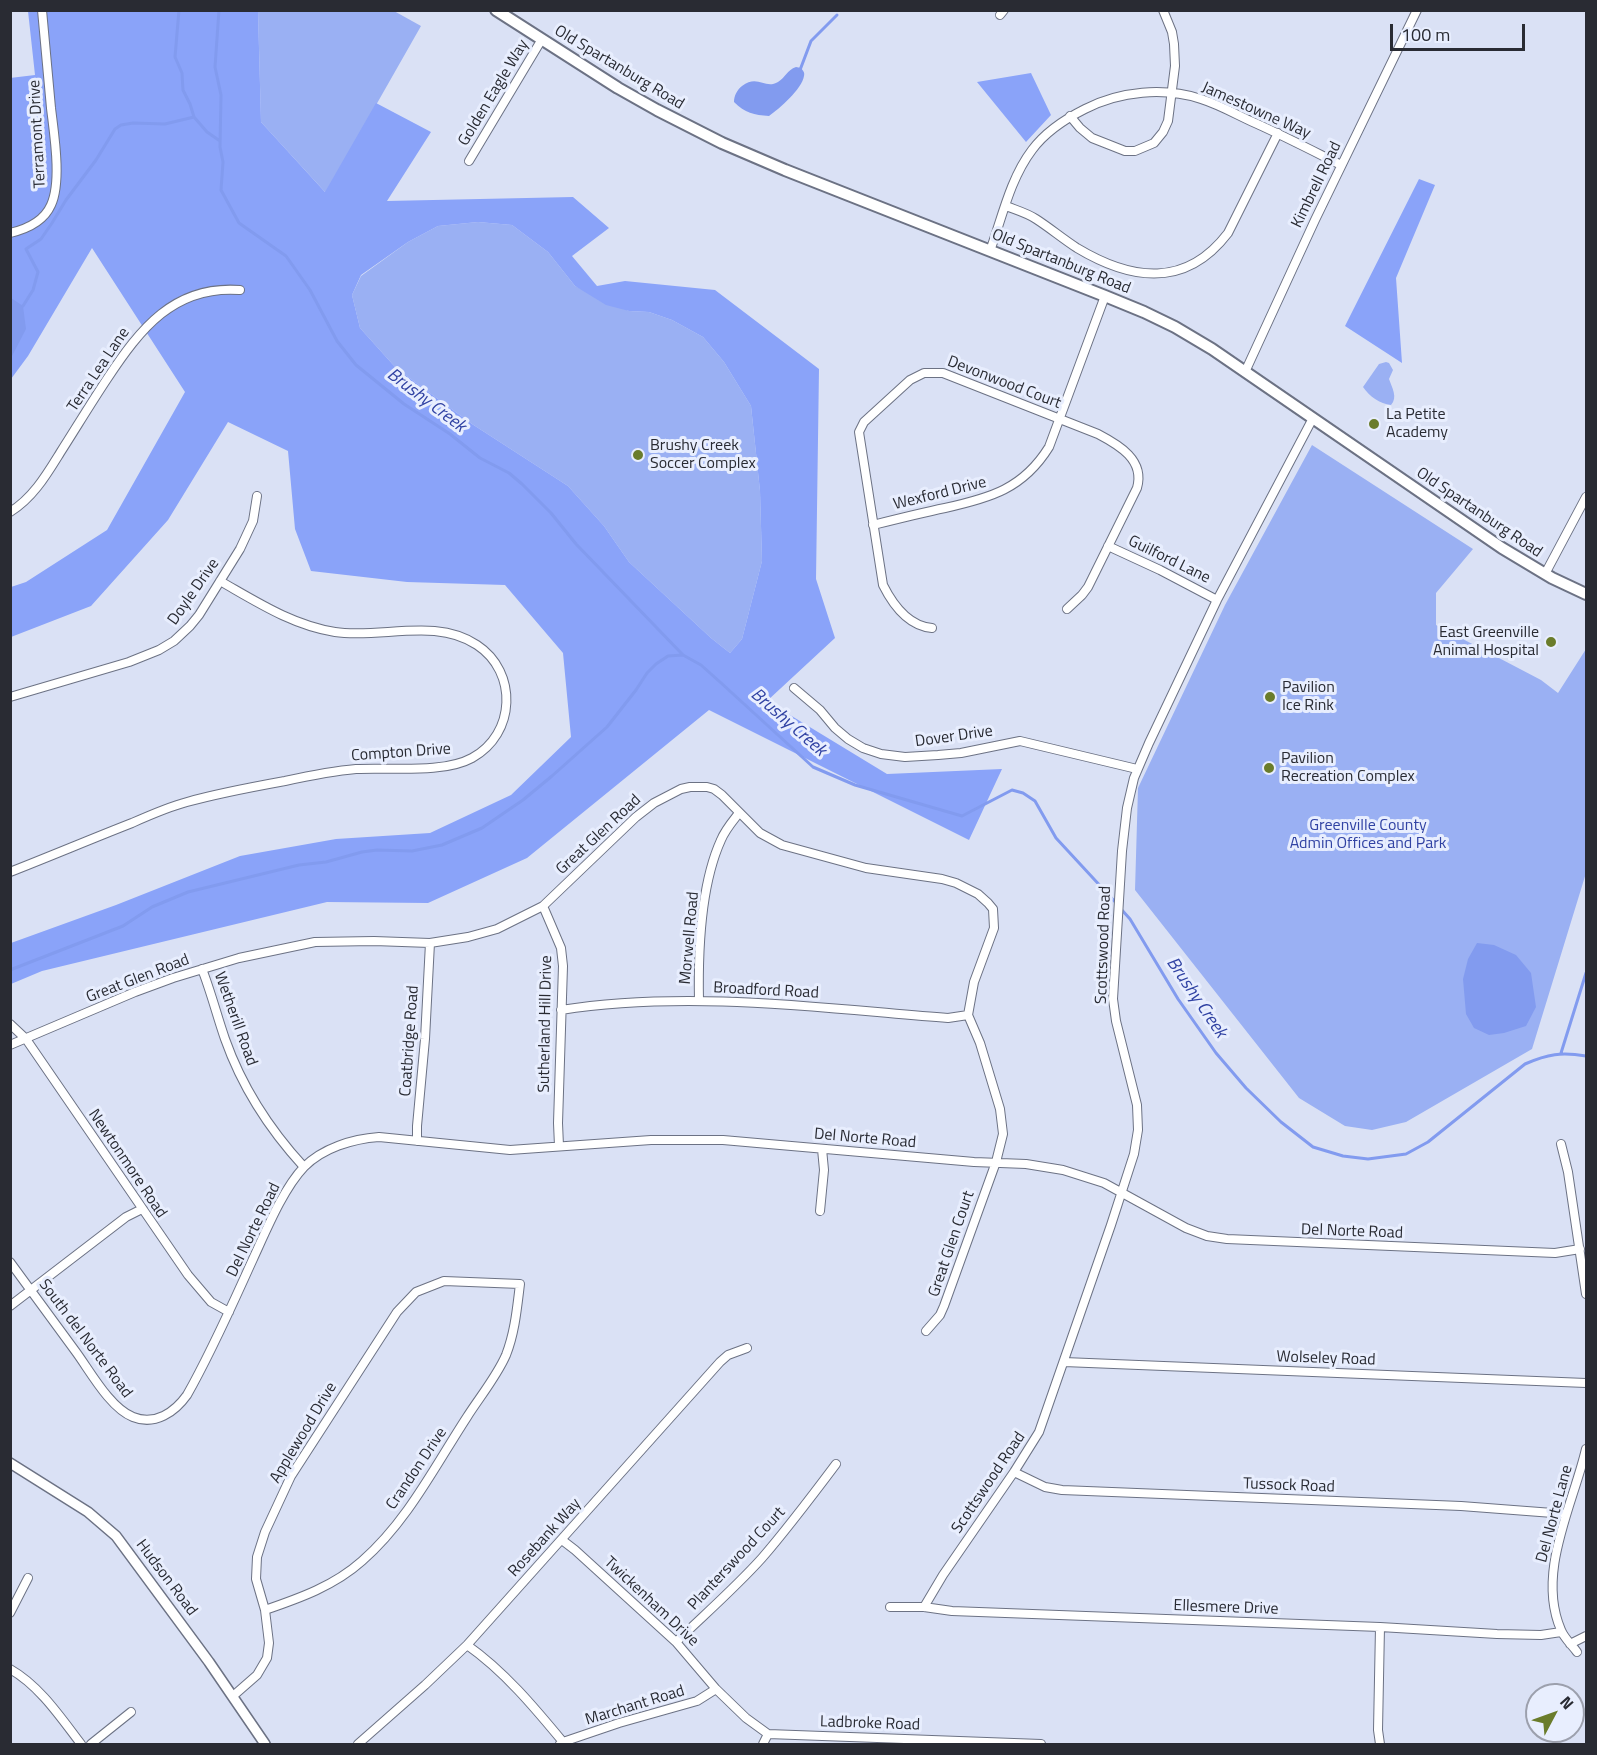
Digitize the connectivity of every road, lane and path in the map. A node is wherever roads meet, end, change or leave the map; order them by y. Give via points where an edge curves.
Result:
1 (42, 10) edge
2 (496, 10) edge
3 (1163, 10) edge
4 (1417, 10) edge
5 (542, 39) junction
6 (1171, 93) junction
7 (1070, 116) junction
8 (1278, 133) junction
9 (470, 161) dead end
10 (1341, 165) junction
11 (1006, 206) junction
12 (10, 233) edge
13 (990, 251) junction
14 (240, 290) dead end
15 (1105, 296) junction
16 (1245, 372) junction
17 (1313, 418) junction
18 (1060, 419) junction
19 (257, 496) dead end
20 (1587, 497) edge
21 (10, 512) edge
22 (873, 525) junction
23 (1108, 546) junction
24 (1545, 574) junction
25 (220, 581) junction
26 (1587, 594) edge
27 (1217, 600) junction
28 (1067, 609) dead end
29 (932, 628) dead end
30 (794, 688) dead end
31 (10, 697) edge
32 (1137, 769) junction
33 (739, 813) junction
34 (10, 872) edge
35 (543, 906) junction
36 (430, 943) junction
37 (202, 969) junction
38 (699, 1001) junction
39 (561, 1010) junction
40 (969, 1016) junction
41 (10, 1024) edge
42 (26, 1039) junction
43 (10, 1046) edge
44 (417, 1141) junction
45 (1561, 1144) dead end
46 (559, 1146) junction
47 (822, 1149) junction
48 (996, 1162) junction
49 (304, 1167) junction
50 (1122, 1192) junction
51 (142, 1209) junction
52 (820, 1211) dead end
53 (1580, 1249) junction
54 (10, 1262) edge
55 (520, 1284) joint
56 (30, 1290) junction
57 (1587, 1294) edge
58 (10, 1306) edge
59 (229, 1312) junction
60 (926, 1331) dead end
61 (747, 1348) dead end
62 (1064, 1362) junction
63 (1587, 1383) edge
64 (1587, 1449) edge
65 (10, 1463) edge
66 (836, 1464) dead end
67 (1014, 1472) junction
68 (1566, 1514) junction
69 (562, 1540) junction
70 (28, 1578) dead end
71 (890, 1607) dead end
72 (924, 1607) junction
73 (265, 1610) junction
74 (10, 1613) edge
75 (1380, 1627) junction
76 (1561, 1632) junction
77 (1587, 1636) edge
78 (676, 1642) junction
79 (1570, 1644) junction
80 (467, 1645) junction
81 (1577, 1652) dead end
82 (10, 1669) edge
83 (716, 1689) junction
84 (233, 1696) junction
85 (131, 1712) dead end
86 (768, 1734) junction
87 (561, 1743) edge
88 (959, 1743) edge
89 (81, 1744) edge
90 (91, 1744) edge
91 (265, 1744) edge
92 (358, 1744) edge
93 (763, 1744) edge
94 (1041, 1744) edge
95 (1380, 1744) edge

1 - 12 street, Terramont Drive via 57,184 46,213 29,227
2 - 5 main road, Old Spartanburg Road
3 - 6 street via 1174,44
4 - 10 street, Kimbrell Road
5 - 9 street, Golden Eagle Way
5 - 13 main road, Old Spartanburg Road via 628,94 713,139
6 - 7 street, Jamestowne Way via 1125,95
6 - 7 street via 1163,132 1154,143 1135,151 1092,138
6 - 8 street, Jamestowne Way via 1209,102
7 - 11 street, Jamestowne Way via 1032,149 1018,172
8 - 10 street, Jamestowne Way
8 - 11 street via 1228,233 1206,257 1177,272 1145,273 1104,261 1034,218
10 - 16 street, Kimbrell Road
11 - 13 street, Jamestowne Way
13 - 15 main road, Old Spartanburg Road
14 - 21 street, Terra Lea Lane via 219,289 192,296 151,321 119,360 47,474 26,500
15 - 16 main road, Old Spartanburg Road via 1175,327
15 - 18 street, Wexford Drive
16 - 17 main road, Old Spartanburg Road
17 - 24 main road, Old Spartanburg Road
17 - 27 street, Scottswood Road
18 - 22 street, Wexford Drive via 1042,457 1008,489 980,500
18 - 22 street, Devonwood Court via 943,373 916,376 860,428
18 - 23 street, Devonwood Court via 1111,441 1137,467 1137,488
19 - 25 street, Doyle Drive via 253,521
20 - 24 street
22 - 29 street, Devonwood Court via 880,576 888,595 906,617
23 - 27 street, Guilford Lane
23 - 28 street, Devonwood Court via 1082,596
24 - 26 main road, Old Spartanburg Road
25 - 31 street, Doyle Drive via 190,626 159,650
25 - 34 street, Compton Drive via 282,616 320,629 350,634 434,631 472,642 494,660 506,687 505,714 498,732 474,757 451,765 354,770 205,797
27 - 32 street, Scottswood Road
30 - 32 street, Dover Drive via 848,739 881,754 905,757 961,753 1020,741
32 - 50 street, Scottswood Road via 1126,815 1113,999 1138,1117 1137,1140
33 - 35 street, Great Glen Road via 714,789 690,787 670,793 636,817
33 - 38 street, Morwell Road via 720,843 706,896
33 - 40 street, Great Glen Road via 760,833 782,845 866,868 942,879 970,890 988,903 994,914 994,928 974,982
35 - 36 street, Great Glen Road via 486,933
35 - 39 street, Sutherland Hill Drive via 563,955
36 - 37 street, Great Glen Road via 315,942
36 - 44 street, Coatbridge Road
37 - 42 street, Great Glen Road via 135,992
37 - 49 street, Wetherill Road via 225,1039 245,1083 275,1133
38 - 39 street, Broadford Road
38 - 40 street, Broadford Road via 948,1018
39 - 46 street, Sutherland Hill Drive
40 - 48 street via 1000,1109 1003,1134
41 - 42 street, Newtonmore Road
42 - 43 street
42 - 51 street, Newtonmore Road
44 - 46 street, Del Norte Road via 510,1150
44 - 49 street, Del Norte Road via 379,1137 355,1140 331,1149
45 - 53 street
46 - 47 street, Del Norte Road via 692,1139
47 - 48 street, Del Norte Road
47 - 52 street
48 - 50 street, Del Norte Road via 1063,1170
48 - 60 street, Great Glen Court via 944,1306
49 - 59 street, Del Norte Road via 265,1234
50 - 53 street, Del Norte Road via 1186,1228 1227,1239 1555,1253
50 - 62 street, Scottswood Road
51 - 56 street
51 - 59 street, Newtonmore Road via 201,1292
53 - 57 street
54 - 56 street, South del Norte Road
55 - 73 street, Crandon Drive via 515,1326 505,1357 406,1511 362,1562 311,1594
55 - 73 street, Applewood Drive via 444,1281 416,1292 397,1312 291,1476 265,1532 257,1557 256,1579
56 - 58 street
56 - 59 street, South del Norte Road via 109,1397 129,1416 146,1420 162,1417 181,1404
61 - 69 street, Rosebank Way via 720,1362
62 - 63 street, Wolseley Road
62 - 67 street, Scottswood Road via 1039,1432
64 - 68 street, Del Norte Lane
65 - 84 street, Hudson Road via 88,1512 116,1536
66 - 78 street, Planterswood Court via 761,1559
67 - 68 street, Tussock Road via 1045,1487 1062,1490 1471,1506
67 - 72 street, Scottswood Road
68 - 76 street, Del Norte Lane via 1556,1550 1553,1583
69 - 78 street, Twickenham Drive
69 - 80 street, Rosebank Way
70 - 74 street
71 - 72 street, Ellesmere Drive
72 - 75 street, Ellesmere Drive
73 - 84 street, Applewood Drive via 267,1658 258,1675
75 - 76 street, Ellesmere Drive via 1541,1635
75 - 95 street
76 - 79 street, Del Norte Lane
77 - 79 street
78 - 83 street, Twickenham Drive
79 - 81 street, Del Norte Lane
80 - 87 street via 508,1680
80 - 92 street, Rosebank Way
82 - 89 street via 38,1691
83 - 86 street
83 - 87 street, Marchant Road via 698,1701
84 - 91 street, Hudson Road
85 - 90 street
86 - 88 street, Ladbroke Road
86 - 93 street
88 - 94 street, Ladbroke Road

